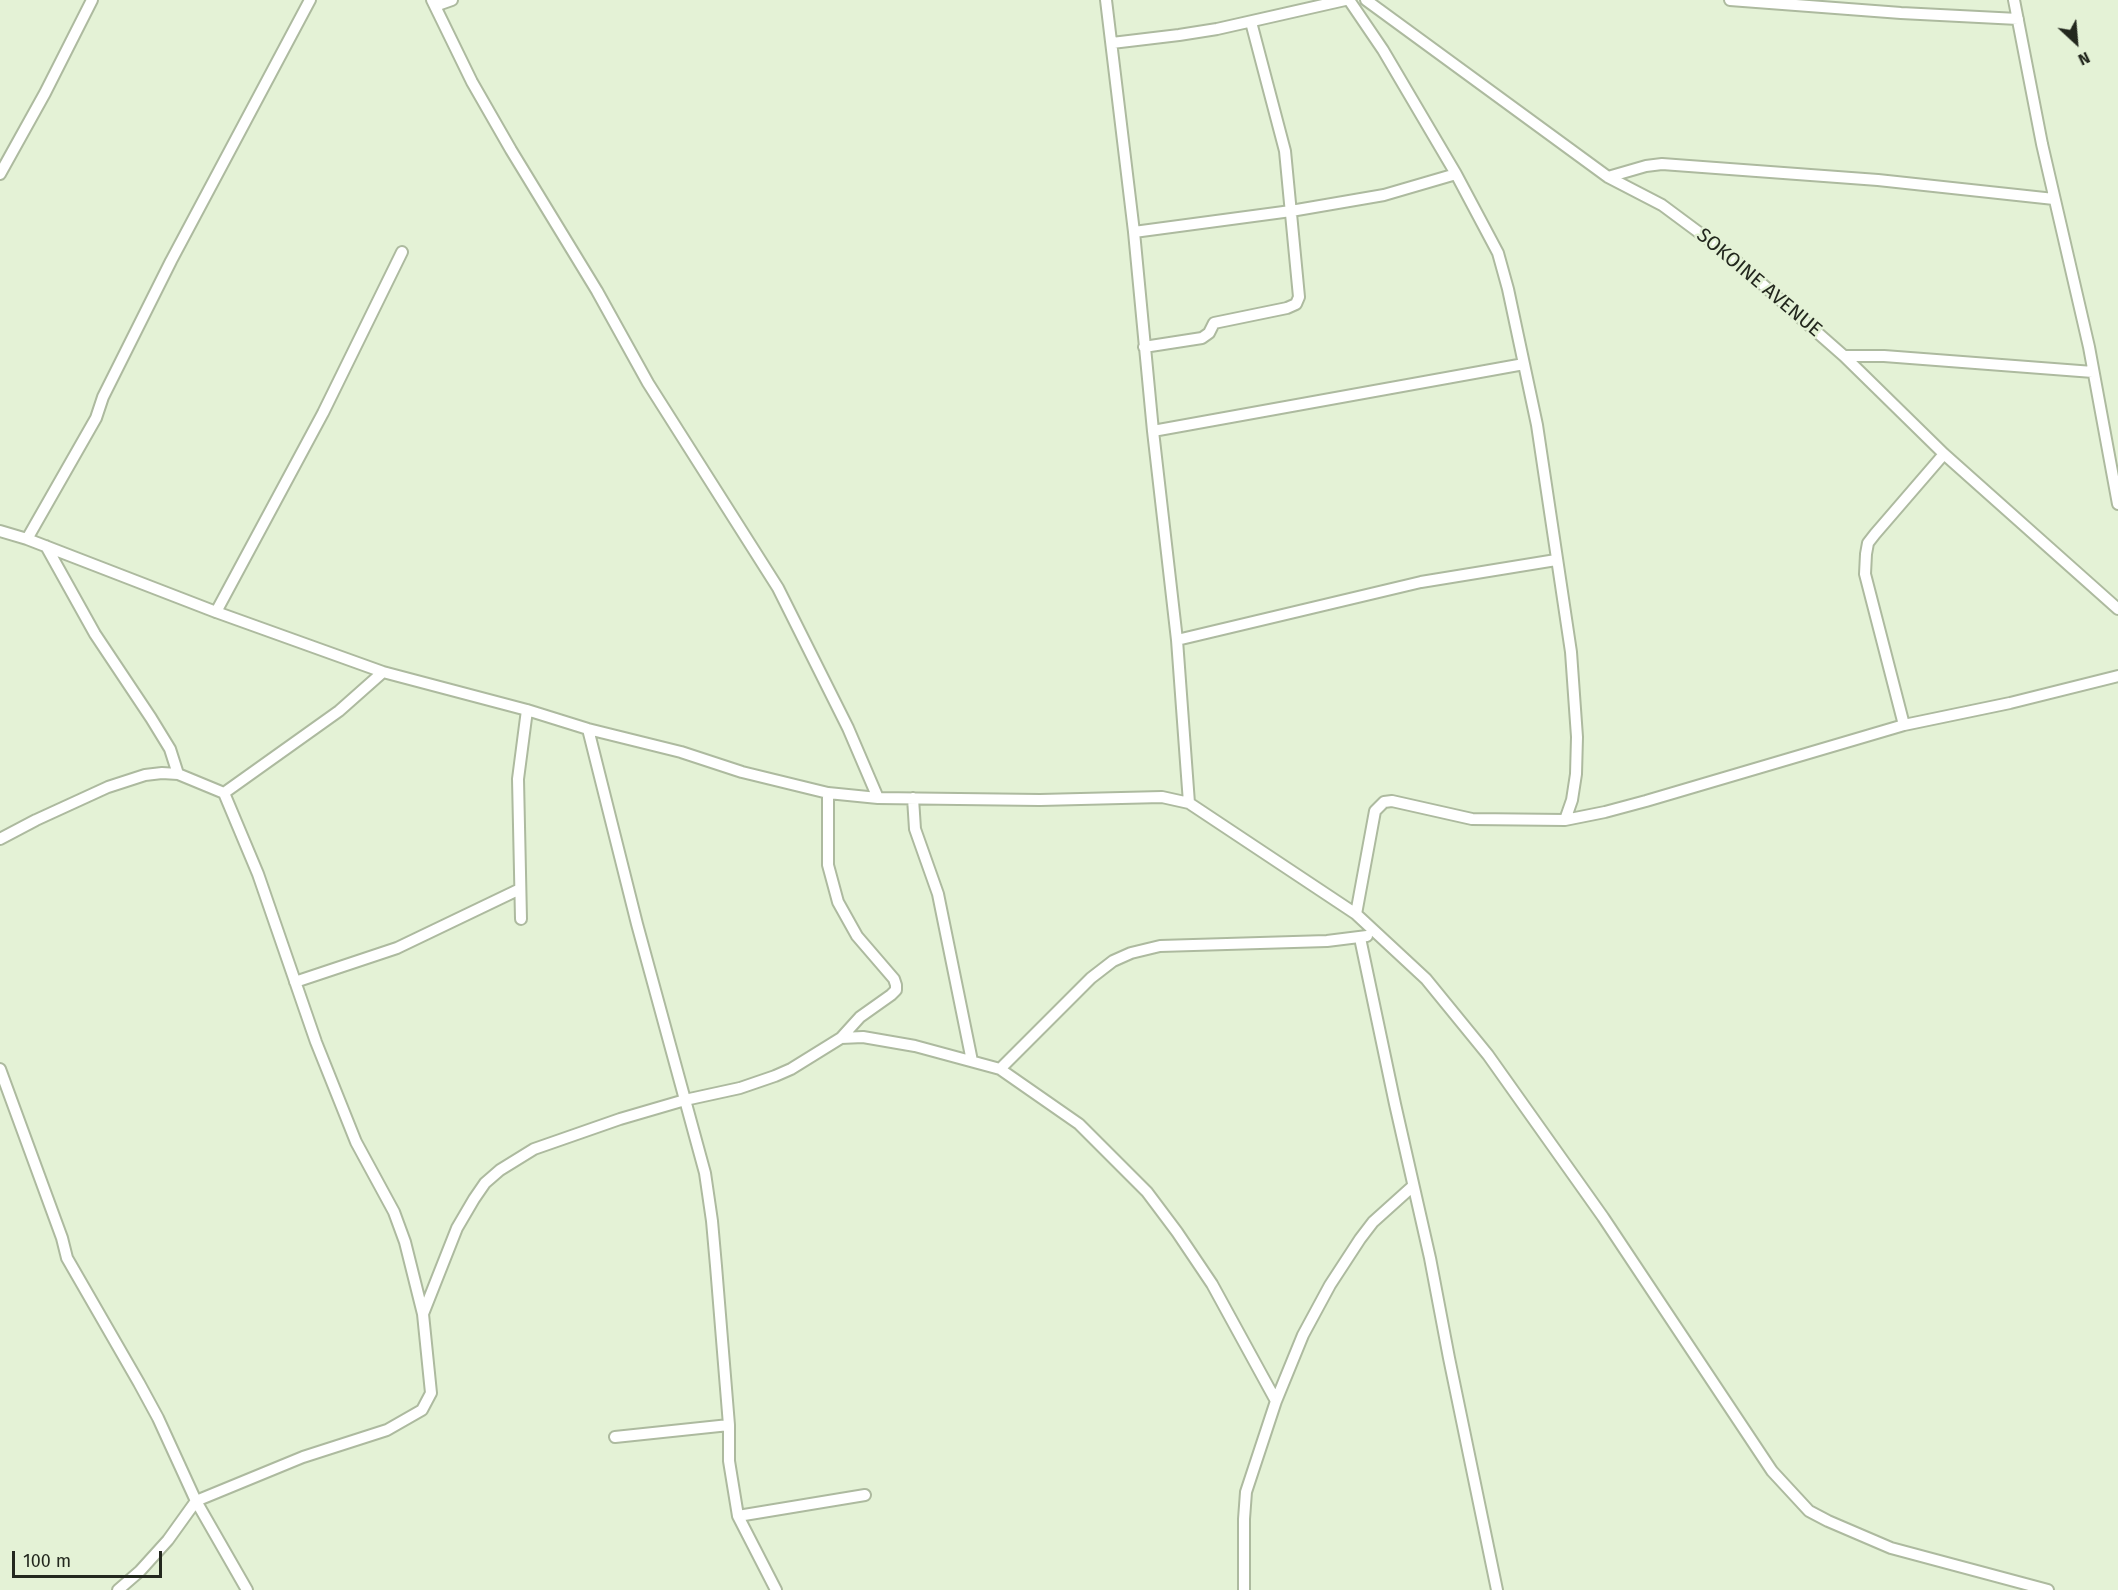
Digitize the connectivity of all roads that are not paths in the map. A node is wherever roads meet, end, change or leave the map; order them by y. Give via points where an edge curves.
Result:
1 (92, 0) edge
2 (310, 0) edge
3 (452, 0) edge
4 (1106, 0) edge
5 (1347, 0) edge
6 (1366, 0) edge
7 (1730, 0) edge
8 (2014, 0) edge
9 (433, 3) edge
10 (2018, 19) junction
11 (1251, 21) junction
12 (1112, 43) junction
13 (0, 174) edge
14 (1456, 174) junction
15 (1608, 177) junction
16 (2054, 199) junction
17 (1291, 211) junction
18 (1134, 232) junction
19 (402, 252) dead end
20 (1144, 347) junction
21 (1844, 356) junction
22 (1524, 364) junction
23 (2093, 372) junction
24 (1153, 431) junction
25 (1944, 453) junction
26 (2118, 504) edge
27 (0, 531) edge
28 (27, 539) junction
29 (46, 546) junction
30 (1556, 560) junction
31 (2118, 609) edge
32 (216, 612) junction
33 (1177, 640) junction
34 (383, 672) junction
35 (2118, 676) edge
36 (527, 710) junction
37 (1904, 725) junction
38 (588, 729) junction
39 (178, 774) junction
40 (224, 793) junction
41 (828, 793) junction
42 (878, 798) junction
43 (913, 798) junction
44 (1189, 803) junction
45 (1565, 820) junction
46 (0, 839) edge
47 (520, 889) junction
48 (1356, 914) junction
49 (521, 919) dead end
50 (1376, 934) junction
51 (1360, 938) junction
52 (295, 982) junction
53 (841, 1038) junction
54 (972, 1061) junction
55 (1000, 1069) junction
56 (0, 1070) edge
57 (685, 1100) junction
58 (1413, 1186) junction
59 (423, 1314) junction
60 (1276, 1401) junction
61 (729, 1425) junction
62 (615, 1437) dead end
63 (866, 1495) dead end
64 (196, 1501) junction
65 (738, 1516) junction
66 (118, 1590) edge
67 (247, 1590) edge
68 (776, 1590) edge
69 (1244, 1590) edge
70 (1497, 1590) edge
71 (2048, 1590) edge

1 - 13 street
2 - 28 street via 171,261 96,418
3 - 9 street
4 - 12 street
5 - 11 street
5 - 14 street via 1383,50
6 - 15 street, SOKOINE AVENUE
7 - 10 street
8 - 10 street
9 - 42 street via 472,82 648,383 778,588 848,728
10 - 16 street
11 - 12 street
11 - 17 street via 1285,151
12 - 18 street
14 - 17 street via 1384,195
14 - 22 street via 1498,253
15 - 16 street via 1662,164 1866,179
15 - 21 street, SOKOINE AVENUE via 1662,205 1695,228
16 - 23 street
17 - 18 street
17 - 20 street via 1300,290 1296,304 1287,309 1221,320 1202,338
18 - 20 street
19 - 32 street via 323,413
20 - 24 street
21 - 23 street
21 - 25 street, SOKOINE AVENUE
22 - 24 street
22 - 30 street via 1537,425
23 - 26 street
24 - 33 street
25 - 31 street, SOKOINE AVENUE
25 - 37 street via 1868,543 1866,554 1865,574
27 - 28 street
28 - 29 street
29 - 32 street
29 - 39 street via 95,634 165,741
30 - 33 street via 1421,582
30 - 45 street via 1572,652 1577,737 1576,774
32 - 34 street
33 - 44 street
34 - 36 street
34 - 40 street via 339,711
35 - 37 street
36 - 38 street
36 - 47 street via 518,779
37 - 45 street via 1636,804
38 - 41 street
38 - 57 street
39 - 40 street
39 - 46 street via 145,775 108,788
40 - 52 street via 258,874
41 - 42 street
41 - 53 street via 828,865 838,902 857,936 896,985 891,995 860,1017
42 - 43 street
43 - 44 street via 1162,797
43 - 54 street via 915,829 938,894
44 - 48 street
45 - 48 street via 1472,819 1384,802 1375,811
47 - 49 street
47 - 52 street via 397,948
48 - 50 street
50 - 51 street
50 - 71 street via 1426,979 1488,1055 1603,1217 1772,1471 1809,1510 1891,1548
51 - 55 street via 1160,946 1131,953 1090,978
51 - 58 street
52 - 59 street via 356,1142 394,1212
53 - 54 street via 890,1040
53 - 57 street via 776,1076
54 - 55 street
55 - 60 street via 1079,1124 1147,1192 1212,1284
56 - 64 street via 67,1258 158,1418
57 - 59 street via 534,1149 500,1170 485,1183 457,1228
57 - 61 street via 705,1173 712,1221
58 - 60 street via 1373,1222 1330,1284 1303,1335
58 - 70 street
59 - 64 street via 431,1393 422,1410 387,1430 303,1457
60 - 69 street via 1246,1492
61 - 62 street
61 - 65 street via 729,1461
63 - 65 street
64 - 66 street via 168,1540
64 - 67 street
65 - 68 street

